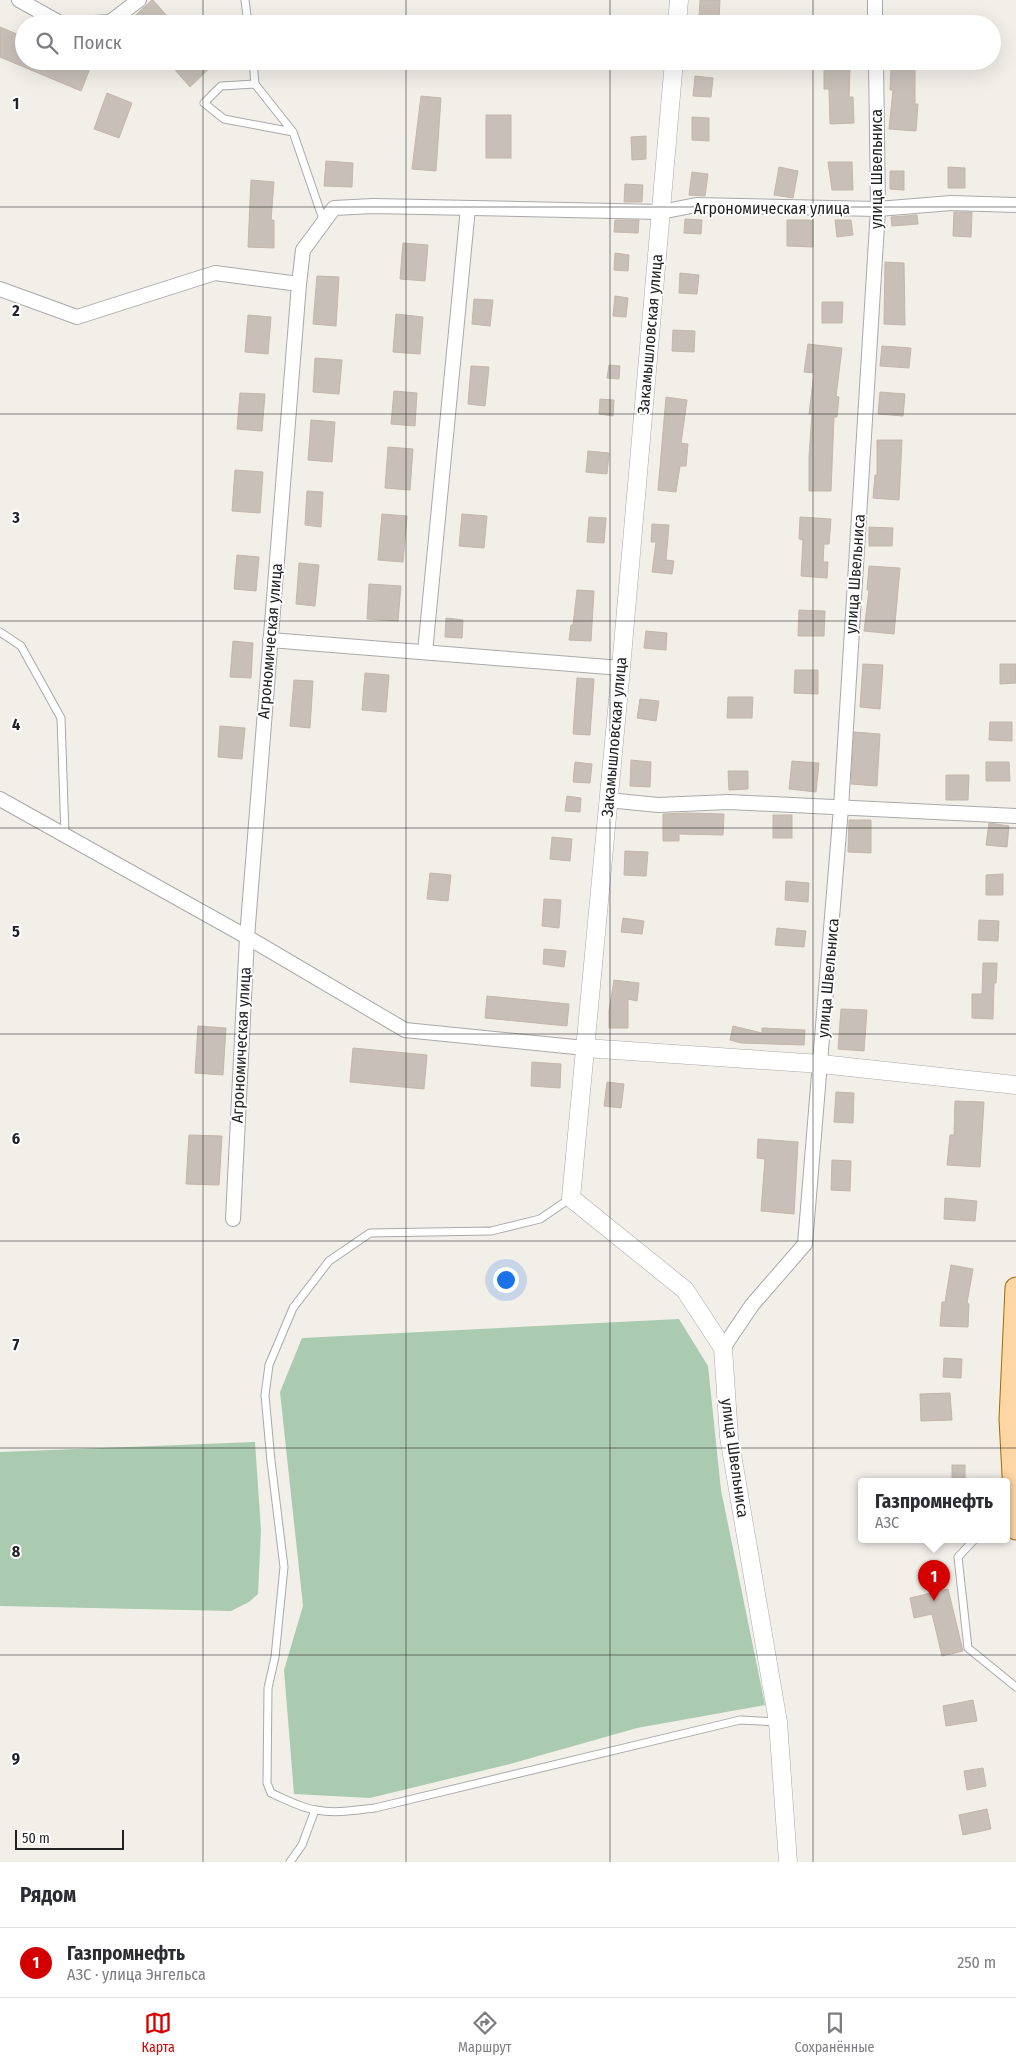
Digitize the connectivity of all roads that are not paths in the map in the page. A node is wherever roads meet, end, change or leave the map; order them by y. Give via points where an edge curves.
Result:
1 (19, 0) edge
2 (138, 0) edge
3 (245, 0) edge
4 (679, 0) edge
5 (875, 0) edge
6 (46, 15) edge
7 (119, 15) edge
8 (247, 15) edge
9 (678, 15) edge
10 (875, 15) edge
11 (254, 70) edge
12 (673, 70) edge
13 (876, 70) edge
14 (255, 84) junction
15 (294, 132) junction
16 (1016, 205) edge
17 (468, 208) junction
18 (878, 208) junction
19 (661, 212) junction
20 (324, 223) junction
21 (298, 284) junction
22 (0, 289) edge
23 (0, 632) edge
24 (270, 640) junction
25 (425, 652) junction
26 (621, 668) junction
27 (0, 799) edge
28 (608, 800) junction
29 (841, 808) junction
30 (1016, 816) edge
31 (65, 836) junction
32 (247, 938) junction
33 (585, 1048) junction
34 (821, 1064) junction
35 (1016, 1085) edge
36 (571, 1198) junction
37 (233, 1219) dead end
38 (1016, 1288) edge
39 (723, 1348) junction
40 (1012, 1519) edge
41 (971, 1543) edge
42 (1016, 1687) edge
43 (778, 1722) junction
44 (315, 1810) junction
45 (290, 1862) edge
46 (788, 1862) edge

1 - 6 street
2 - 7 street
3 - 8 lane
4 - 9 street
5 - 10 street
11 - 14 lane
12 - 19 street, Закамышловская улица
13 - 18 street, улица Швельниса
14 - 15 lane
14 - 15 lane via 221,86 204,103 224,119
15 - 20 lane
16 - 18 street, Агрономическая улица via 951,203
17 - 19 street, Агрономическая улица
17 - 20 street, Агрономическая улица via 334,208
17 - 25 street
18 - 19 street, Агрономическая улица via 696,205
18 - 29 street, улица Швельниса
19 - 26 street, Закамышловская улица
20 - 21 street, Агрономическая улица via 303,250
21 - 22 street via 215,273 77,317
21 - 24 street, Агрономическая улица
23 - 31 lane via 21,646 62,718
24 - 25 street
24 - 32 street, Агрономическая улица
25 - 26 street
26 - 28 street, Закамышловская улица
27 - 31 street
28 - 29 street via 658,805 728,802
28 - 33 street, Закамышловская улица
29 - 30 street
29 - 34 street, улица Швельниса
31 - 32 street
32 - 33 street via 405,1030
32 - 37 street, Агрономическая улица
33 - 34 street
33 - 36 street, Закамышловская улица
34 - 35 street
34 - 39 street, улица Швельниса via 804,1244 752,1305
36 - 39 street via 685,1290
36 - 44 lane via 540,1220 491,1231 370,1232 329,1260 293,1308 269,1365 265,1395 284,1567 275,1657 268,1688 267,1782 271,1793
38 - 40 main road via 1010,1419
39 - 43 street, улица Швельниса via 729,1437
41 - 42 lane via 958,1557 968,1648
43 - 44 lane via 740,1720 375,1808 341,1812
43 - 46 street, улица Швельниса
44 - 45 lane via 302,1845

